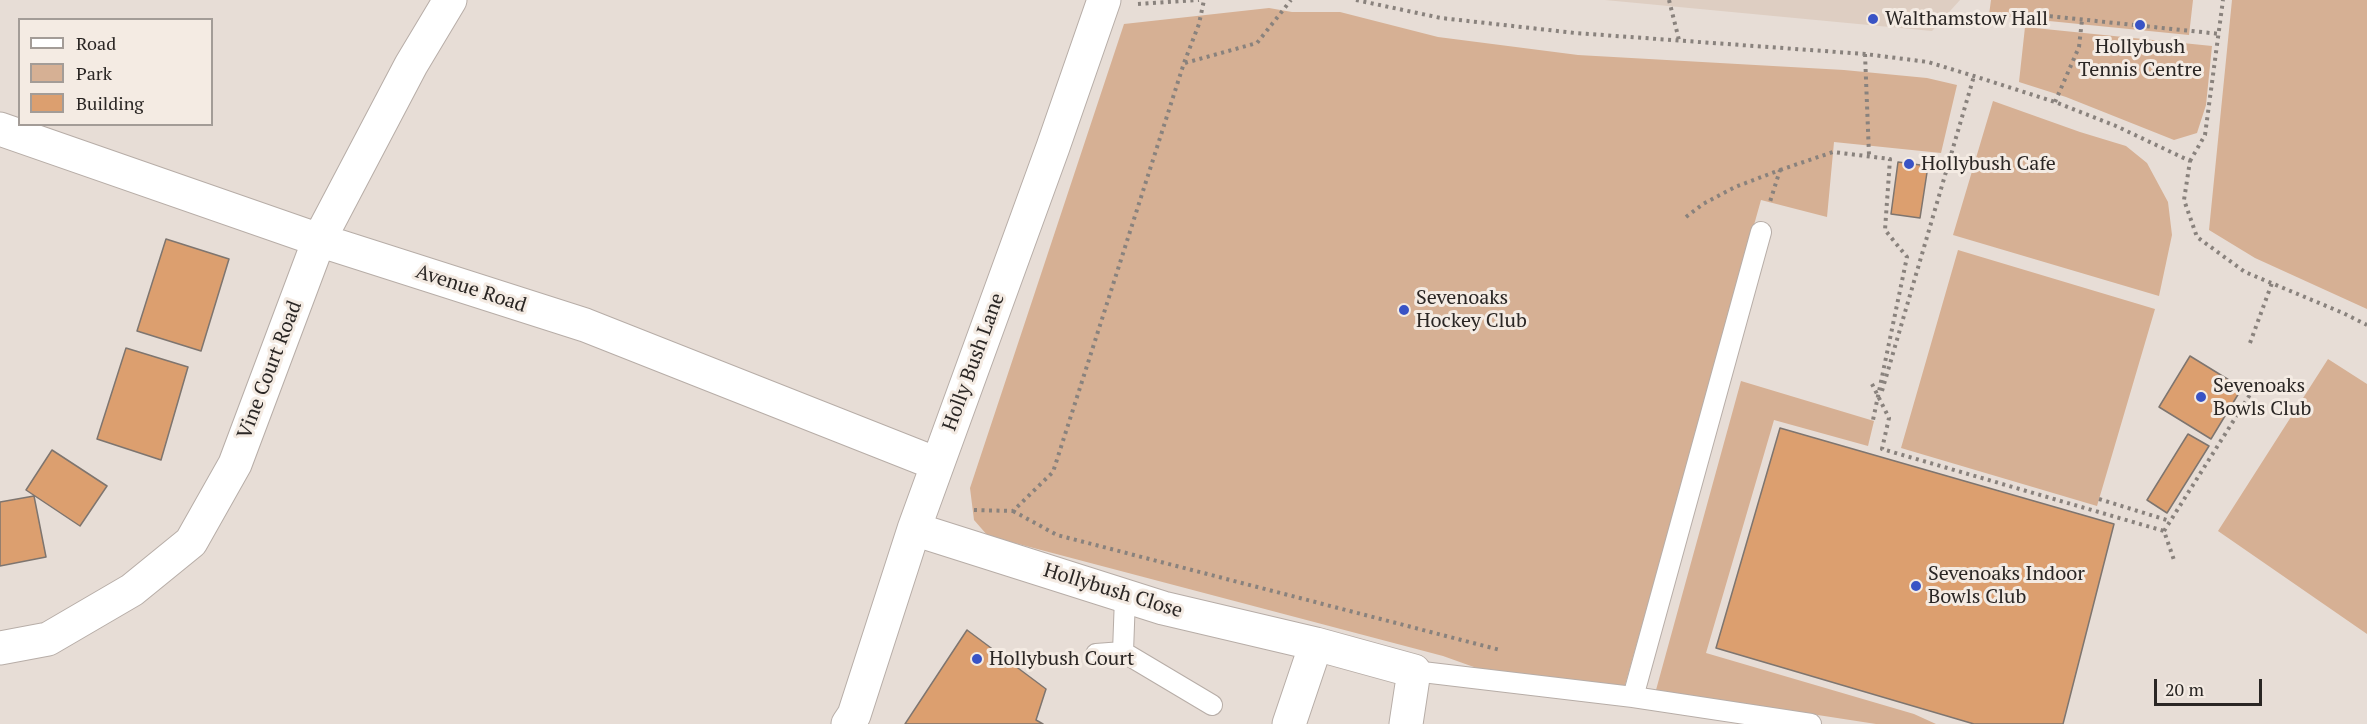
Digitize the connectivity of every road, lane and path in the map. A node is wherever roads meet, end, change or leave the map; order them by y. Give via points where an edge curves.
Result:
1 (450, 0) edge
2 (1199, 0) edge
3 (1204, 0) edge
4 (1291, 0) edge
5 (1356, 0) edge
6 (1669, 0) edge
7 (2223, 0) edge
8 (1102, 3) edge
9 (2020, 13) dead end
10 (2082, 20) junction
11 (2220, 34) junction
12 (1679, 40) junction
13 (1865, 54) junction
14 (1184, 63) junction
15 (1974, 76) junction
16 (2055, 102) junction
17 (0, 129) edge
18 (1869, 155) junction
19 (2190, 161) junction
20 (1780, 170) junction
21 (1686, 217) dead end
22 (1761, 232) joint
23 (319, 240) junction
24 (2272, 283) junction
25 (2367, 325) edge
26 (2250, 343) dead end
27 (1872, 384) dead end
28 (2251, 393) dead end
29 (1879, 398) junction
30 (1873, 420) dead end
31 (937, 464) junction
32 (2098, 499) dead end
33 (1013, 510) junction
34 (919, 515) junction
35 (2170, 521) junction
36 (2164, 531) junction
37 (2175, 563) dead end
38 (1125, 597) junction
39 (1316, 644) junction
40 (0, 648) edge
41 (1123, 652) junction
42 (1096, 654) dead end
43 (1414, 670) junction
44 (1522, 684) junction
45 (1633, 698) junction
46 (1212, 705) dead end
47 (848, 724) edge
48 (1289, 724) edge
49 (1406, 724) edge
50 (1811, 724) edge

1 - 23 street, Vine Court Road via 411,65
2 - 8 path
3 - 14 path
4 - 14 path via 1257,43
5 - 12 path via 1441,18
6 - 12 path
7 - 11 path
8 - 31 street, Holly Bush Lane
9 - 10 path
10 - 11 path
10 - 16 path via 2079,47
11 - 19 path via 2205,135
12 - 13 path
13 - 15 path via 1928,62
13 - 18 path
14 - 33 path via 1053,472
15 - 16 path
15 - 29 path
16 - 19 path
17 - 23 street, Avenue Road
18 - 20 path via 1833,152
18 - 29 path via 1890,159 1885,230 1907,257
19 - 24 path via 2184,200 2197,237 2246,272
20 - 21 path via 1727,191
20 - 22 path
22 - 45 lane
23 - 31 street, Avenue Road via 585,325
23 - 40 street, Vine Court Road via 235,464 191,542 132,590 48,639
24 - 25 path
24 - 26 path
27 - 29 path
28 - 35 path
29 - 30 path
29 - 36 path via 1889,418 1882,450
31 - 34 street, Holly Bush Lane
32 - 35 path
33 - 34 path via 947,509
33 - 44 path via 1057,535 1514,654
34 - 38 street, Hollybush Close
34 - 47 street, Holly Bush Lane
35 - 36 path
36 - 37 path
38 - 39 street, Hollybush Close
38 - 41 lane
39 - 43 street, Hollybush Close
39 - 48 street
41 - 42 lane
41 - 46 lane
43 - 44 lane
43 - 49 street
44 - 45 lane
45 - 50 lane

